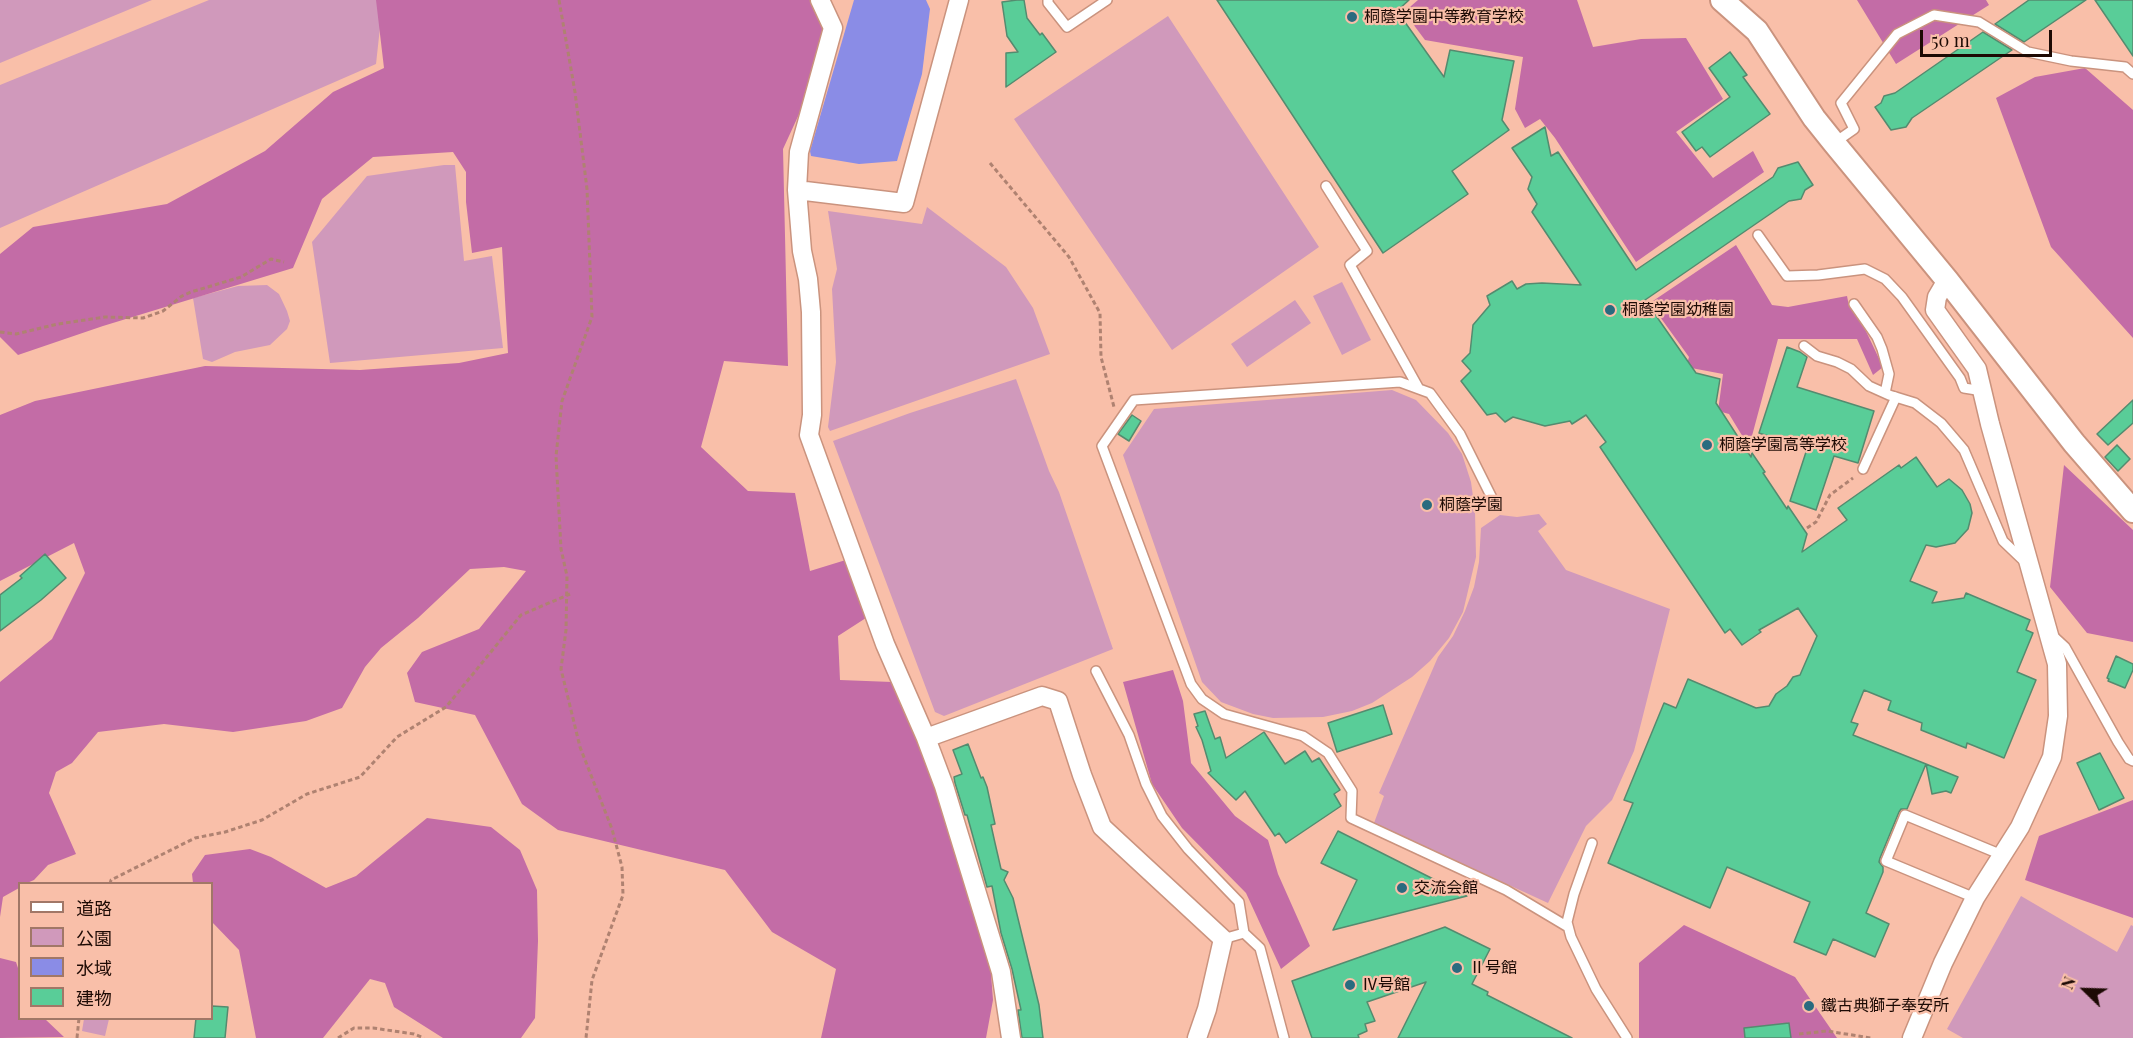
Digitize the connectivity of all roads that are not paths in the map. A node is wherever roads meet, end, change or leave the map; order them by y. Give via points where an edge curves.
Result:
1 (820, 0) edge
2 (959, 0) edge
3 (1048, 0) edge
4 (1107, 0) edge
5 (1722, 0) edge
6 (2133, 74) edge
7 (1834, 143) junction
8 (1326, 186) dead end
9 (797, 190) junction
10 (1758, 235) dead end
11 (1947, 280) junction
12 (1854, 304) dead end
13 (1804, 346) dead end
14 (1419, 389) junction
15 (1983, 391) junction
16 (1885, 393) junction
17 (1896, 397) junction
18 (1863, 469) road end
19 (1496, 506) dead end
20 (2133, 511) edge
21 (2030, 567) junction
22 (2048, 632) junction
23 (1096, 671) dead end
24 (926, 738) junction
25 (2133, 761) edge
26 (1592, 843) dead end
27 (2002, 855) junction
28 (1975, 898) junction
29 (1568, 927) junction
30 (1244, 933) junction
31 (1223, 939) junction
32 (1011, 1038) edge
33 (1197, 1038) edge
34 (1284, 1038) edge
35 (1627, 1038) edge
36 (1911, 1038) edge

1 - 9 street via 833,28 799,152
2 - 9 street via 904,203
3 - 4 lane via 1066,27
5 - 7 street via 1757,31
6 - 7 lane via 2125,67 2028,52 1979,22 1934,15 1897,34 1841,103 1854,129
7 - 11 street
8 - 14 lane via 1367,251 1350,265
9 - 24 street via 811,312 809,435 885,644
10 - 15 lane via 1787,276 1864,269 1885,279 1902,297 1964,388
11 - 15 street via 1935,310 1977,369
11 - 20 street via 2074,443
12 - 16 lane via 1882,349 1889,374
13 - 16 lane via 1816,356 1851,369 1869,386
14 - 19 lane via 1430,393 1460,434
14 - 29 lane via 1400,382 1134,400 1102,446 1191,684 1202,699 1224,714 1303,736 1328,753 1352,791 1351,818 1506,890
15 - 21 street
16 - 17 lane
17 - 18 lane
17 - 21 lane via 1915,403 1941,423 1964,450 2003,541
21 - 22 street
22 - 25 lane via 2065,647 2118,742
22 - 27 street via 2057,664 2058,716 2052,757 2020,827
23 - 30 lane via 1129,735 1162,816 1239,902
24 - 31 street via 1042,696 1058,702 1102,827
24 - 32 street via 1001,972
26 - 29 lane via 1574,894
27 - 28 street
27 - 28 lane via 1905,815 1886,861
28 - 36 street
29 - 35 lane via 1596,989
30 - 31 lane
30 - 34 lane via 1260,948
31 - 33 street

